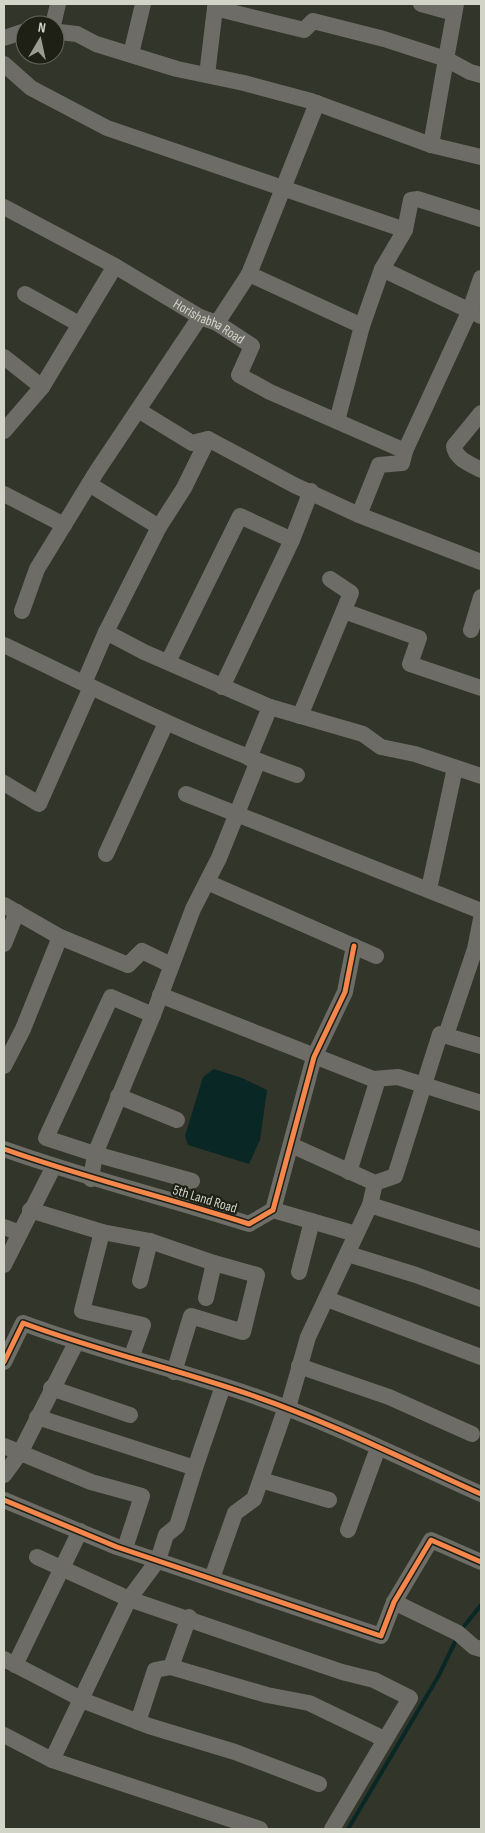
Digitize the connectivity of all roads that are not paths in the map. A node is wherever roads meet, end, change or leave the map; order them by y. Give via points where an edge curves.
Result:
1 (143, 4) edge
2 (421, 4) edge
3 (216, 6) edge
4 (455, 8) edge
5 (65, 33) edge
6 (131, 54) junction
7 (446, 59) junction
8 (4, 64) edge
9 (207, 75) junction
10 (481, 76) edge
11 (318, 103) junction
12 (431, 145) junction
13 (481, 157) edge
14 (284, 188) junction
15 (4, 207) edge
16 (481, 219) edge
17 (405, 230) junction
18 (115, 266) junction
19 (382, 269) junction
20 (249, 274) junction
21 (481, 278) edge
22 (25, 294) dead end
23 (475, 313) edge
24 (200, 316) junction
25 (217, 323) junction
26 (79, 324) junction
27 (362, 326) junction
28 (4, 357) edge
29 (42, 387) junction
30 (138, 410) junction
31 (481, 413) edge
32 (337, 421) junction
33 (4, 431) edge
34 (208, 439) junction
35 (405, 450) junction
36 (481, 470) edge
37 (89, 484) junction
38 (310, 491) junction
39 (4, 494) edge
40 (360, 515) junction
41 (64, 525) junction
42 (159, 527) junction
43 (292, 540) junction
44 (481, 562) edge
45 (330, 579) dead end
46 (481, 596) edge
47 (22, 611) dead end
48 (344, 611) junction
49 (471, 630) dead end
50 (106, 632) junction
51 (4, 645) edge
52 (168, 662) junction
53 (87, 685) junction
54 (222, 687) junction
55 (481, 688) edge
56 (270, 706) junction
57 (300, 716) junction
58 (166, 723) junction
59 (253, 760) junction
60 (455, 768) junction
61 (297, 775) dead end
62 (481, 776) edge
63 (4, 783) edge
64 (186, 794) dead end
65 (236, 815) junction
66 (106, 854) dead end
67 (207, 882) junction
68 (429, 889) junction
69 (10, 909) edge
70 (481, 911) edge
71 (481, 919) edge
72 (60, 937) junction
73 (4, 944) edge
74 (354, 946) junction
75 (376, 956) dead end
76 (172, 965) junction
77 (160, 995) junction
78 (153, 1015) junction
79 (446, 1035) junction
80 (481, 1046) edge
81 (314, 1057) junction
82 (4, 1066) edge
83 (378, 1079) junction
84 (424, 1085) junction
85 (118, 1096) junction
86 (481, 1103) edge
87 (177, 1120) dead end
88 (291, 1145) junction
89 (4, 1148) edge
90 (95, 1154) junction
91 (54, 1166) junction
92 (349, 1172) junction
93 (91, 1179) junction
94 (192, 1180) dead end
95 (375, 1183) junction
96 (370, 1205) junction
97 (30, 1210) junction
98 (273, 1210) junction
99 (312, 1222) junction
100 (4, 1227) edge
101 (102, 1232) junction
102 (20, 1233) junction
103 (356, 1234) junction
104 (481, 1240) edge
105 (150, 1241) junction
106 (348, 1254) junction
107 (214, 1264) junction
108 (4, 1265) edge
109 (298, 1272) dead end
110 (140, 1281) dead end
111 (206, 1298) dead end
112 (327, 1299) junction
113 (481, 1299) edge
114 (76, 1343) junction
115 (481, 1357) edge
116 (131, 1358) junction
117 (4, 1362) edge
118 (300, 1366) junction
119 (174, 1372) junction
120 (223, 1386) junction
121 (51, 1388) junction
122 (286, 1407) junction
123 (130, 1415) dead end
124 (37, 1417) junction
125 (472, 1434) dead end
126 (4, 1446) edge
127 (378, 1448) junction
128 (20, 1453) junction
129 (195, 1468) junction
130 (4, 1475) edge
131 (260, 1480) junction
132 (481, 1494) edge
133 (4, 1500) edge
134 (329, 1500) dead end
135 (348, 1530) dead end
136 (80, 1532) junction
137 (125, 1548) junction
138 (37, 1557) dead end
139 (158, 1560) junction
140 (481, 1562) edge
141 (62, 1567) junction
142 (212, 1578) junction
143 (129, 1598) junction
144 (394, 1602) junction
145 (189, 1618) junction
146 (481, 1649) edge
147 (9, 1662) edge
148 (171, 1667) junction
149 (82, 1699) junction
150 (138, 1722) junction
151 (4, 1735) edge
152 (384, 1739) junction
153 (52, 1760) junction
154 (319, 1784) dead end
155 (260, 1829) edge
156 (332, 1829) edge

1 - 6 street
2 - 4 street
3 - 7 street via 304,30 313,21 384,38
3 - 9 street
4 - 7 street
5 - 6 street
6 - 9 street
7 - 10 street
7 - 12 street
8 - 14 street via 31,88 107,128
9 - 11 street
11 - 12 street
11 - 14 street
12 - 13 street
14 - 17 street
14 - 20 street
15 - 18 street, Horishabha Road
16 - 17 street via 418,199 411,200
17 - 19 street
18 - 24 street, Horishabha Road
18 - 26 street
19 - 23 street
19 - 27 street
20 - 25 street
20 - 27 street
21 - 23 street
22 - 26 street
23 - 35 street
24 - 25 street, Horishabha Road
24 - 30 street
25 - 32 street, Horishabha Road via 252,346 238,376
26 - 29 street
27 - 32 street
28 - 29 street
29 - 33 street
30 - 34 street via 192,443
30 - 37 street
31 - 36 street via 454,446 455,453
32 - 35 street, Horishabha Road
34 - 38 street
34 - 42 street via 184,488
35 - 40 street via 402,463 378,465
37 - 41 street
37 - 42 street
38 - 40 street
38 - 43 street
39 - 41 street
40 - 44 street
41 - 47 street via 37,569
42 - 50 street
43 - 52 street via 240,516
43 - 54 street
45 - 48 street via 351,593
46 - 49 street
48 - 55 street via 419,638 410,664
48 - 57 street
50 - 52 street
50 - 53 street
51 - 53 street
52 - 54 street
53 - 58 street
53 - 63 street via 39,804
54 - 56 street
56 - 57 street
56 - 59 street
57 - 60 street via 362,734 381,747 415,754
58 - 59 street
58 - 66 street
59 - 61 street
59 - 65 street
60 - 62 street
60 - 68 street
64 - 65 street
65 - 67 street
65 - 68 street
67 - 74 street
67 - 76 street
68 - 70 street
69 - 72 street
69 - 73 street
71 - 79 street via 475,949
72 - 76 street via 128,965 142,951
72 - 82 street via 23,1030
74 - 75 street
74 - 81 street via 344,992
76 - 77 street
77 - 78 street
77 - 81 street
78 - 85 street
78 - 90 street via 111,996 46,1138
79 - 80 street
79 - 84 street via 440,1034
81 - 83 street via 373,1080
81 - 88 street
83 - 84 street via 398,1077
83 - 92 street
84 - 86 street
84 - 95 street via 395,1176
85 - 87 street
85 - 90 street
88 - 92 street
88 - 98 street
89 - 91 street, 5th Land Road
90 - 93 street
90 - 94 street
91 - 93 street, 5th Land Road
91 - 97 street
92 - 95 street
93 - 98 street, 5th Land Road via 178,1201 249,1224
95 - 96 street
96 - 103 street
96 - 104 street
97 - 101 street
97 - 102 street
98 - 99 street
99 - 103 street
99 - 109 street
100 - 102 street
101 - 105 street
101 - 116 street via 82,1311 143,1325
102 - 108 street
103 - 106 street
105 - 107 street
105 - 110 street
106 - 112 street
106 - 113 street via 416,1274
107 - 111 street
107 - 119 street via 257,1275 243,1332 191,1316
112 - 115 street
112 - 118 street via 308,1337
114 - 116 street
114 - 117 street via 23,1323
114 - 121 street
116 - 119 street
118 - 122 street
118 - 125 street via 389,1397
119 - 120 street
120 - 122 street
120 - 129 street
121 - 123 street
121 - 124 street
122 - 127 street
122 - 131 street
124 - 128 street
124 - 129 street
126 - 128 street
127 - 132 street
127 - 135 street
128 - 130 street
128 - 137 street via 91,1482 142,1496
129 - 139 street via 177,1526 166,1536
131 - 134 street
131 - 142 street via 254,1498 236,1512
133 - 136 street
136 - 137 street
136 - 141 street
137 - 139 street
138 - 141 street
139 - 142 street
139 - 143 street
140 - 144 street via 431,1540
141 - 143 street
141 - 147 street
142 - 144 street via 381,1636
143 - 145 street
143 - 149 street
144 - 146 street via 458,1633
145 - 148 street
145 - 152 street via 342,1672 374,1680 410,1698
147 - 149 street
148 - 150 street via 155,1670
148 - 152 street via 267,1695 309,1703
149 - 150 street
149 - 153 street
150 - 154 street via 235,1752
151 - 153 street
152 - 156 street
153 - 155 street

